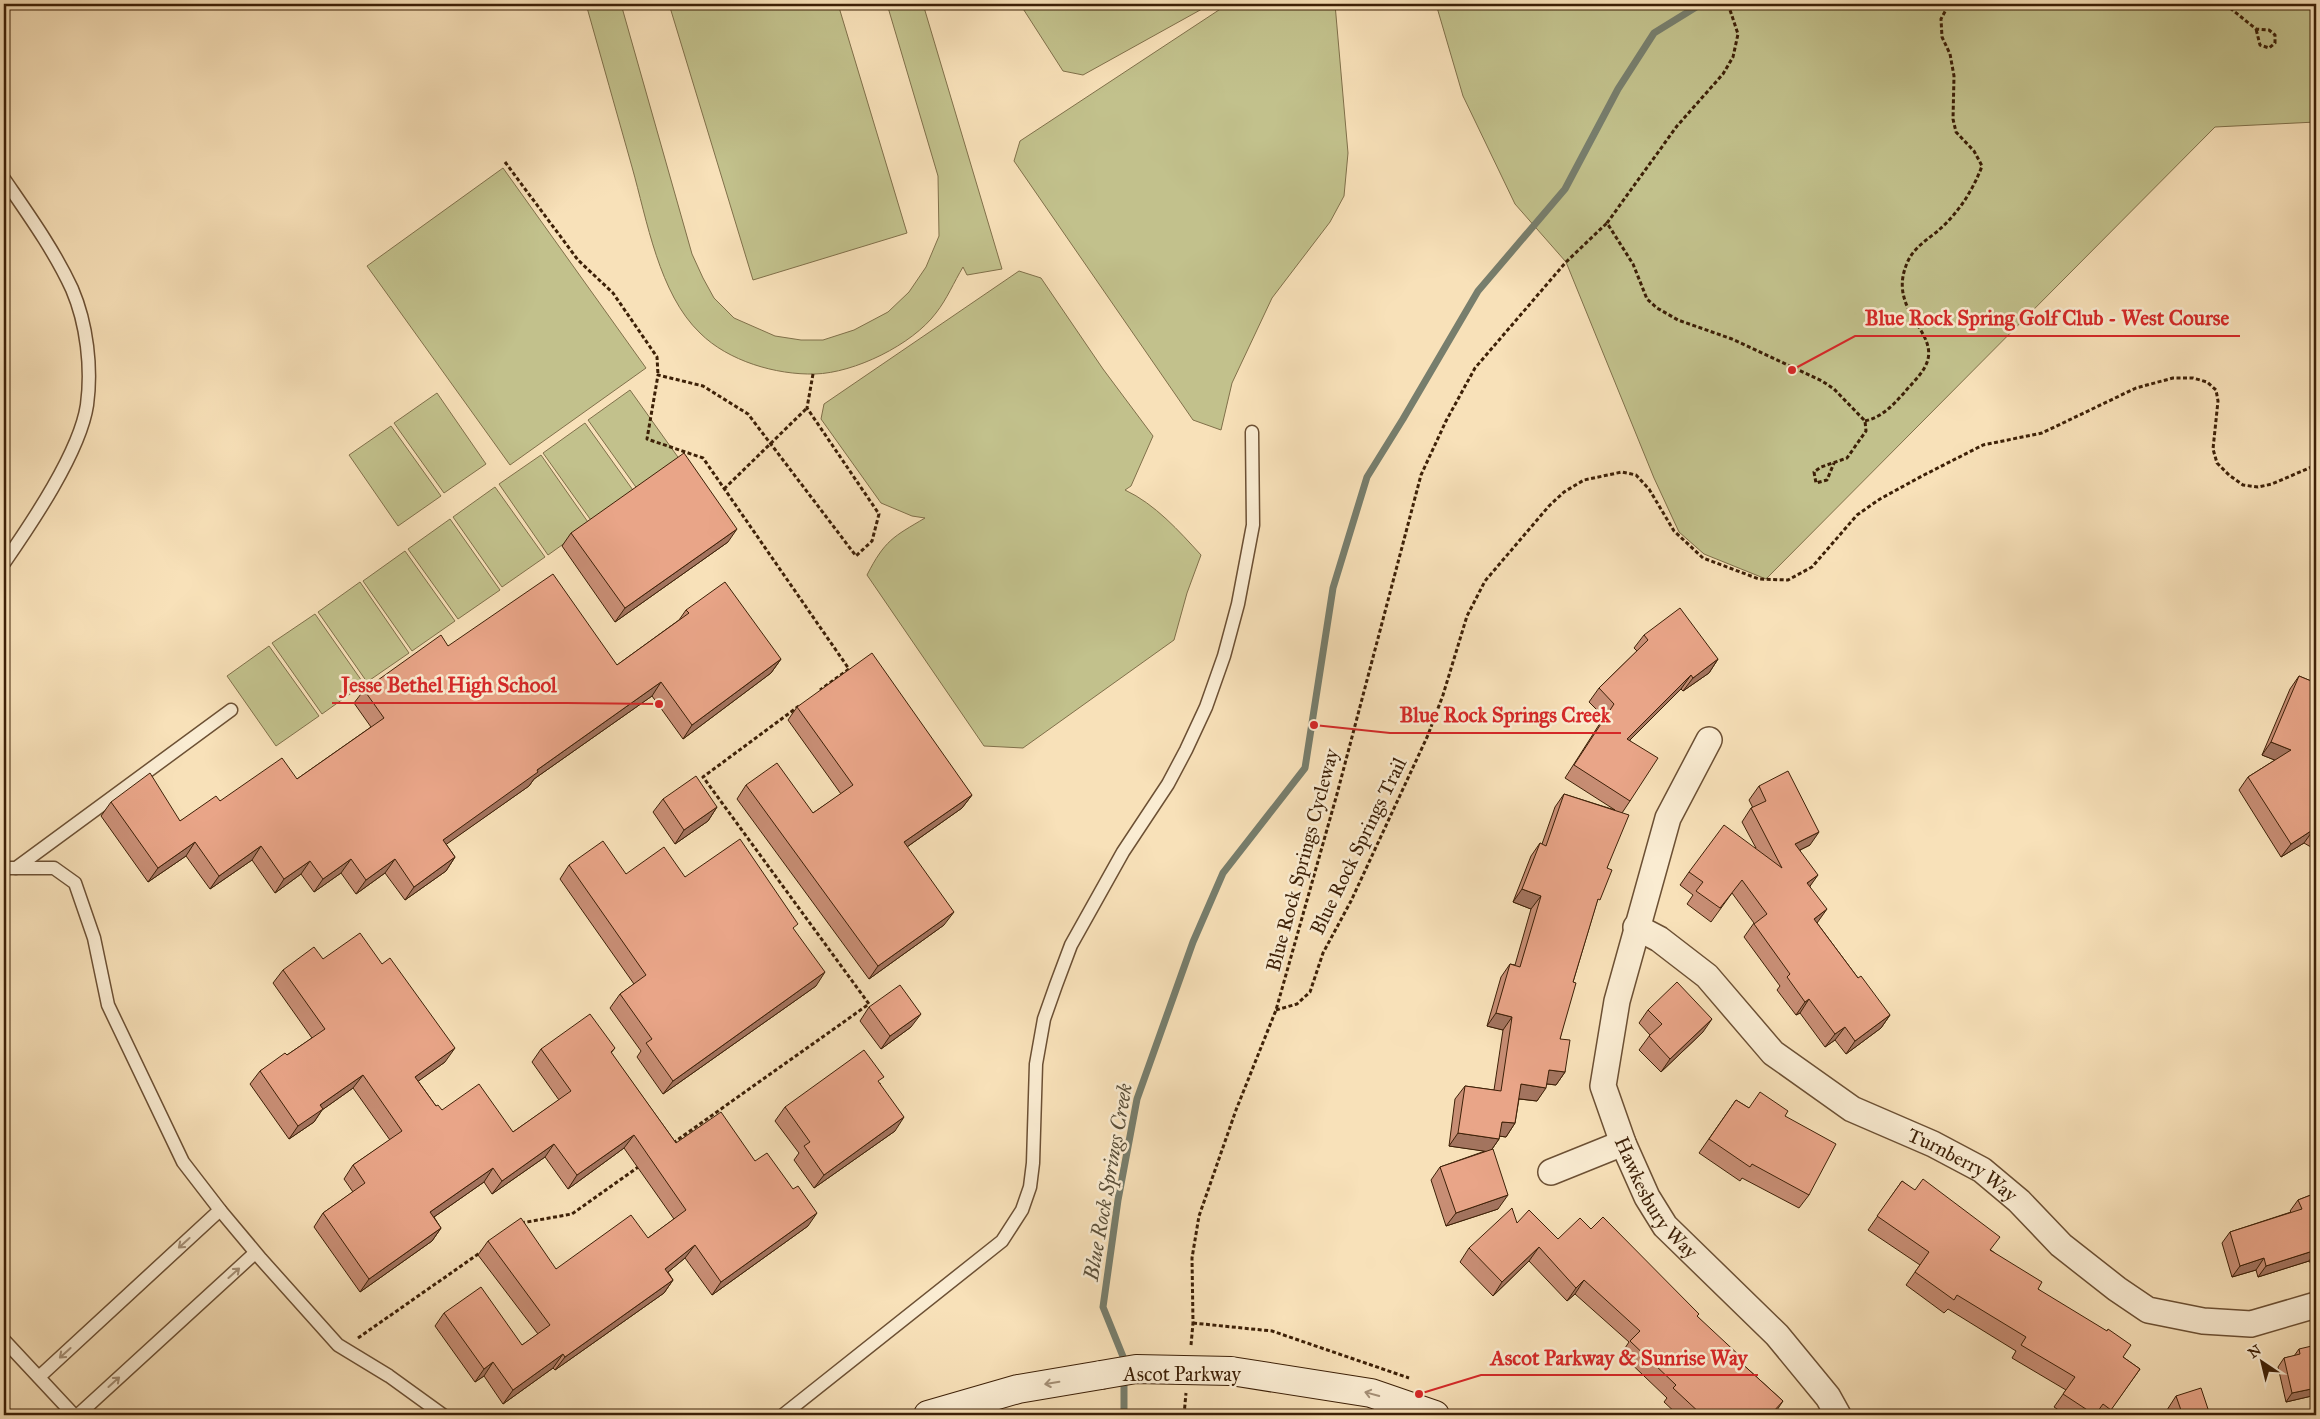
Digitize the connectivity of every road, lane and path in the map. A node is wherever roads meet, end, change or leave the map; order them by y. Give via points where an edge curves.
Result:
1 (1728, 4) edge
2 (1949, 4) edge
3 (2225, 4) edge
4 (2256, 29) junction
5 (506, 162) dead end
6 (4, 179) edge
7 (1607, 223) junction
8 (814, 374) dead end
9 (658, 375) junction
10 (807, 408) junction
11 (1865, 421) junction
12 (1252, 432) dead end
13 (770, 444) junction
14 (1834, 463) junction
15 (2316, 465) edge
16 (724, 489) junction
17 (4, 563) edge
18 (818, 692) edge
19 (803, 703) edge
20 (231, 710) dead end
21 (1709, 740) dead end
22 (10, 868) edge
23 (1636, 927) junction
24 (1276, 1010) junction
25 (1623, 1144) junction
26 (668, 1146) edge
27 (644, 1163) edge
28 (1551, 1172) dead end
29 (220, 1210) junction
30 (514, 1228) edge
31 (490, 1245) edge
32 (256, 1253) junction
33 (2316, 1306) edge
34 (1193, 1323) junction
35 (4, 1340) edge
36 (344, 1348) junction
37 (1190, 1351) dead end
38 (39, 1377) junction
39 (1418, 1381) dead end
40 (1186, 1388) dead end
41 (439, 1412) edge
42 (74, 1415) edge
43 (78, 1415) edge
44 (783, 1415) edge
45 (928, 1415) edge
46 (1184, 1415) edge
47 (1435, 1415) edge
48 (1838, 1415) edge

1 - 7 path, Blue Rock Springs Cycleway via 1738,34 1733,58 1677,126
2 - 11 path via 1941,19 1942,37 1950,54 1954,76 1953,119 1956,132 1974,151 1982,166 1958,210 1909,258 1902,276 1901,290 1914,322 1928,344 1928,359 1922,372 1898,399 1878,418
3 - 4 path
4 - 4 path via 2260,45 2269,48 2275,43 2275,35 2269,30
5 - 9 path via 578,260 613,293 657,357
6 - 17 lane via 39,229 72,290 83,325 89,361 87,406 79,434 50,492
7 - 11 path via 1632,264 1647,299 1657,308 1678,320 1732,339 1804,371 1834,389
7 - 24 path, Blue Rock Springs Cycleway via 1566,262 1475,368 1421,475
8 - 10 path
9 - 13 path via 703,386 748,414
9 - 16 path via 647,439 703,458
10 - 13 path
10 - 13 path via 878,514 872,541 856,556
11 - 14 path via 1866,431 1847,458
12 - 44 lane via 1252,525 1238,604 1224,656 1206,707 1168,784 1123,852 1071,945 1056,985 1044,1019 1036,1064 1033,1163 1030,1187 1022,1210 1002,1241
13 - 16 path
14 - 14 path via 1814,472 1816,483 1827,480
15 - 24 path, Blue Rock Springs Trail via 2272,484 2258,487 2243,485 2217,463 2213,449 2218,401 2216,390 2207,382 2193,378 2173,378 2136,388 2042,432 1983,445 1880,498 1857,515 1812,567 1788,580 1759,579 1703,558 1674,532 1649,489 1636,475 1622,472 1584,480 1549,506 1485,581 1467,616 1428,734 1351,901 1323,953 1310,992 1297,1004
16 - 18 path via 849,669
19 - 26 path via 703,776 869,1004
20 - 22 lane
21 - 23 street, Hawkesbury Way via 1668,818
22 - 29 lane via 54,868 75,882 94,938 108,1005 183,1162
23 - 25 street, Hawkesbury Way via 1617,1001 1603,1086
23 - 33 street, Turnberry Way via 1659,938 1707,976 1774,1053 1852,1109 1933,1144 1982,1170 2019,1201 2061,1245 2117,1290 2148,1310 2204,1321 2251,1324
24 - 34 path, Blue Rock Springs Cycleway via 1199,1216 1192,1258
25 - 28 street
25 - 48 street, Hawkesbury Way via 1647,1197 1665,1226 1777,1335 1828,1397
27 - 30 path via 572,1214 522,1222
29 - 32 lane
29 -> 38 lane
31 - 36 path
32 - 36 lane
43 -> 32 lane
34 - 37 path, Blue Rock Springs Cycleway
34 - 39 path via 1272,1331
35 - 38 lane
36 - 41 lane
38 - 42 lane
40 - 46 path
47 -> 45 main road, Ascot Parkway, bridge via 1371,1393 1231,1371 1136,1370 1018,1388

